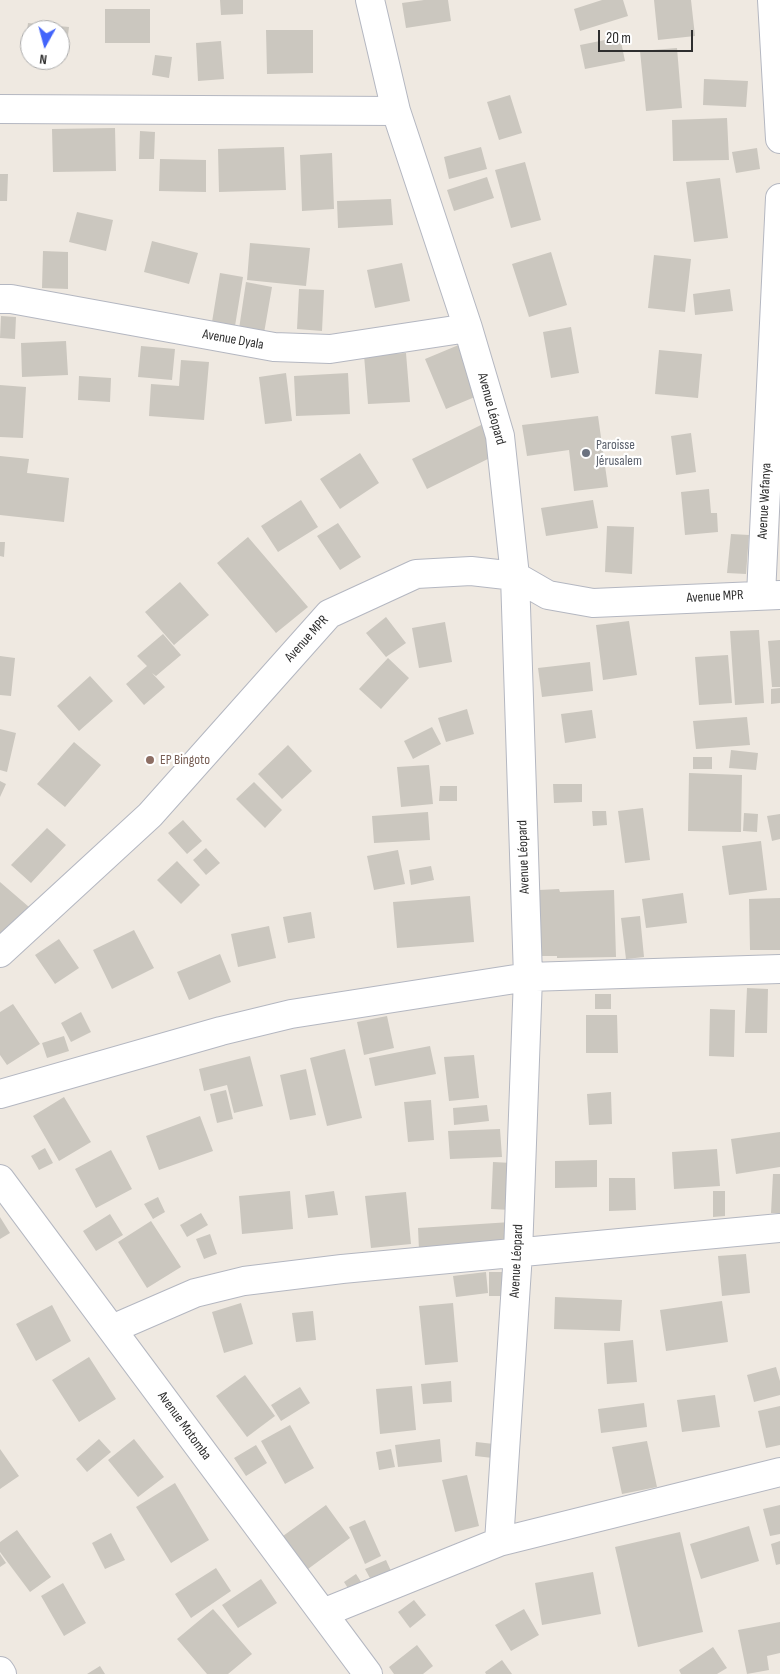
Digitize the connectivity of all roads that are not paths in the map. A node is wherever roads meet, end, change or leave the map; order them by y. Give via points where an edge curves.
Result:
1 (370, 0) edge
2 (772, 0) edge
3 (0, 109) edge
4 (396, 111) junction
5 (780, 140) edge
6 (780, 198) edge
7 (0, 299) edge
8 (468, 328) junction
9 (515, 576) junction
10 (770, 595) edge
11 (0, 953) edge
12 (780, 968) edge
13 (528, 977) junction
14 (0, 1094) edge
15 (0, 1179) edge
16 (780, 1228) edge
17 (518, 1253) junction
18 (112, 1329) junction
19 (780, 1472) edge
20 (499, 1542) junction
21 (322, 1613) junction
22 (368, 1674) edge

1 - 4 street, Avenue Léopard
2 - 5 street
3 - 4 street
4 - 8 street, Avenue Léopard
6 - 10 street, Avenue Wafanya
7 - 8 street, Avenue Dyala via 274,347 330,349
8 - 9 street, Avenue Léopard via 500,436
9 - 10 street, Avenue MPR via 548,595 593,603
9 - 11 street, Avenue MPR via 471,571 416,574 330,614 150,815
9 - 13 street, Avenue Léopard
12 - 13 street
13 - 14 street via 290,1014
13 - 17 street, Avenue Léopard
15 - 18 street, Avenue Motomba
16 - 17 street
17 - 18 street via 244,1282 195,1294
17 - 20 street, Avenue Léopard
18 - 21 street, Avenue Motomba
19 - 20 street
20 - 21 street
21 - 22 street, Avenue Motomba

